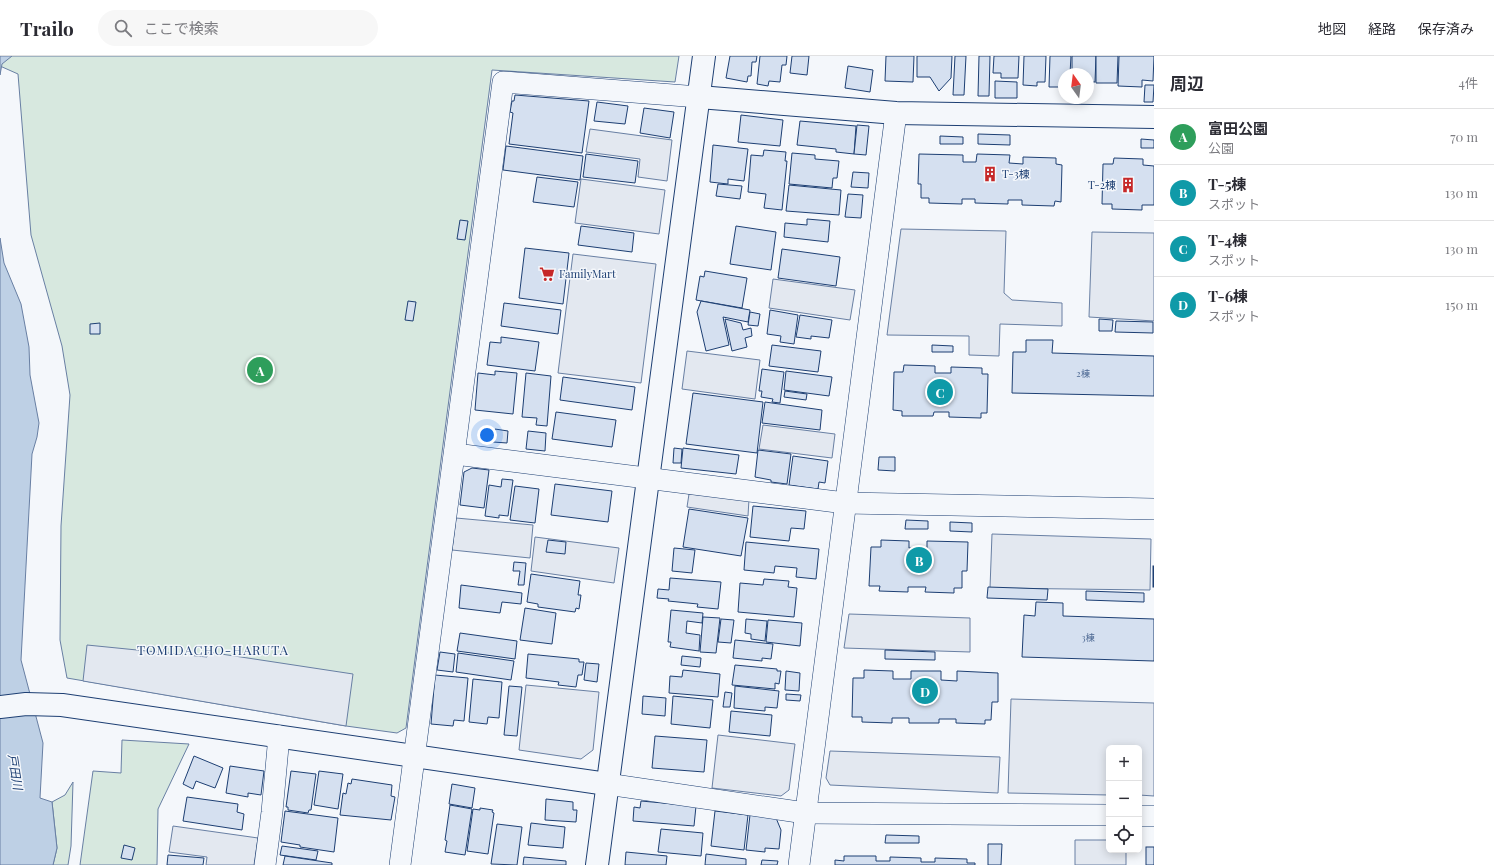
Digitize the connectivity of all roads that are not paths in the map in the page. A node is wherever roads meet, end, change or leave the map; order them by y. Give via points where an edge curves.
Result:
1 (704, 56) edge
2 (699, 96) junction
3 (896, 112) junction
4 (1154, 117) edge
5 (455, 454) junction
6 (649, 479) junction
7 (845, 503) junction
8 (1154, 509) edge
9 (0, 707) edge
10 (279, 736) junction
11 (413, 756) junction
12 (607, 784) junction
13 (805, 812) junction
14 (1106, 815) edge
15 (1142, 816) edge
16 (1154, 816) edge
17 (265, 865) edge
18 (400, 865) edge
19 (597, 865) edge
20 (799, 865) edge

1 - 2 street
2 - 3 street
2 - 5 street via 503,82
2 - 6 street
3 - 4 street
3 - 7 street
5 - 6 street
5 - 11 street
6 - 7 street
6 - 12 street
7 - 8 street
7 - 13 street
9 - 10 street via 26,704 62,705
10 - 11 street
10 - 17 street
11 - 12 street
11 - 18 street
12 - 13 street
12 - 19 street
13 - 14 street
13 - 20 street
15 - 16 street

